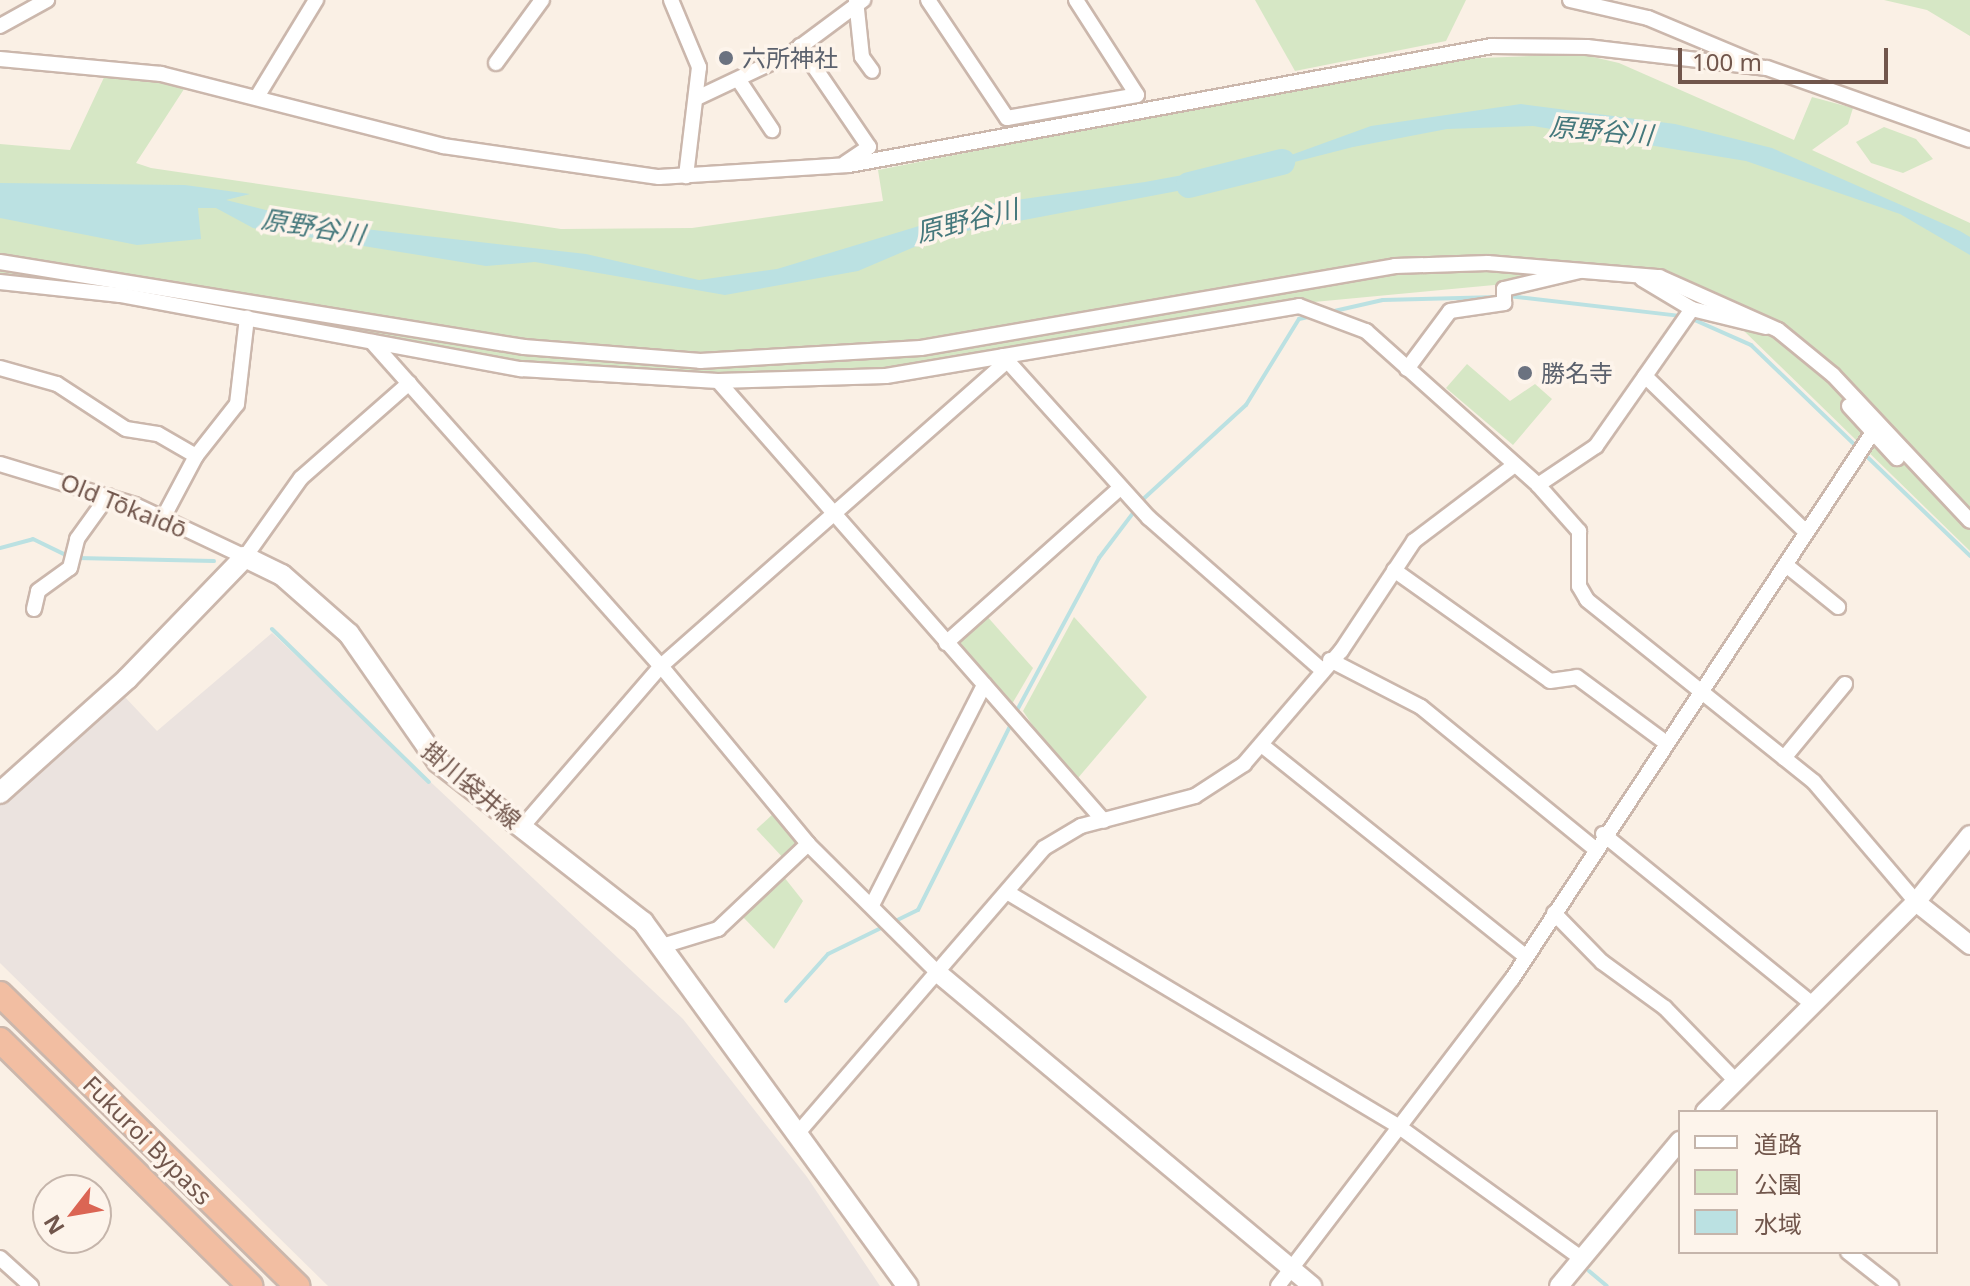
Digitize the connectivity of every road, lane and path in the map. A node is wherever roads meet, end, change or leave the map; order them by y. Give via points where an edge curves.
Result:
1 (47, 0) edge
2 (316, 0) edge
3 (542, 0) edge
4 (671, 0) edge
5 (928, 0) edge
6 (1076, 0) edge
7 (1570, 0) edge
8 (859, 1) edge
9 (0, 26) edge
10 (800, 46) junction
11 (0, 59) edge
12 (496, 63) dead end
13 (1767, 68) junction
14 (872, 71) dead end
15 (740, 82) junction
16 (257, 97) junction
17 (699, 97) junction
18 (772, 130) dead end
19 (1970, 140) edge
20 (842, 166) junction
21 (686, 176) junction
22 (0, 262) edge
23 (1588, 269) junction
24 (1627, 273) junction
25 (0, 282) edge
26 (1692, 309) junction
27 (247, 318) junction
28 (1778, 330) junction
29 (372, 342) junction
30 (1005, 358) junction
31 (0, 368) edge
32 (1407, 369) junction
33 (1833, 375) junction
34 (1645, 376) junction
35 (718, 381) junction
36 (409, 383) junction
37 (1871, 435) junction
38 (196, 456) junction
39 (0, 464) edge
40 (1512, 467) junction
41 (1538, 485) junction
42 (1120, 488) junction
43 (1943, 490) junction
44 (108, 496) junction
45 (832, 514) junction
46 (163, 518) junction
47 (1970, 521) edge
48 (1803, 529) junction
49 (245, 557) junction
50 (1786, 565) junction
51 (1394, 570) junction
52 (1838, 607) dead end
53 (34, 609) dead end
54 (946, 643) junction
55 (1325, 664) junction
56 (661, 666) junction
57 (1845, 684) dead end
58 (984, 685) junction
59 (1700, 691) junction
60 (1665, 742) junction
61 (1263, 746) junction
62 (1784, 758) junction
63 (0, 793) edge
64 (1104, 821) junction
65 (522, 827) junction
66 (1603, 834) junction
67 (1970, 835) edge
68 (808, 844) junction
69 (1595, 849) junction
70 (1007, 892) junction
71 (1916, 902) junction
72 (872, 905) junction
73 (1554, 913) junction
74 (1970, 945) edge
75 (662, 946) junction
76 (1526, 957) junction
77 (938, 973) junction
78 (0, 994) edge
79 (1811, 1003) junction
80 (0, 1040) edge
81 (1733, 1078) junction
82 (1707, 1110) edge
83 (1398, 1126) junction
84 (798, 1133) junction
85 (1678, 1143) edge
86 (1851, 1254) edge
87 (0, 1258) edge
88 (1581, 1258) junction
89 (1291, 1269) junction
90 (31, 1286) edge
91 (250, 1286) edge
92 (297, 1286) edge
93 (907, 1286) edge
94 (1278, 1286) edge
95 (1312, 1286) edge
96 (1559, 1286) edge
97 (1891, 1286) edge

1 - 9 street
2 - 16 street
3 - 12 street
4 - 17 street via 690,36
5 - 6 street via 1007,118 1137,95
7 - 13 street via 1648,18
8 - 10 street
8 - 14 street via 862,57
10 - 15 street
10 - 20 street via 869,147
11 - 16 street via 161,74
13 - 19 street
13 - 20 street via 1587,47 1492,46
15 - 17 street
15 - 18 street
16 - 21 street via 530,162
17 - 21 street
20 - 21 street
22 - 23 street via 524,347 700,361 921,348 1395,266
23 - 24 street
23 - 32 street via 1504,289 1504,303 1450,311
24 - 26 street
24 - 28 street via 1704,292
25 - 27 street
26 - 28 street
26 - 34 street
27 - 29 street
27 - 38 street via 237,404
28 - 33 street
29 - 35 street via 521,369
29 - 36 street
30 - 32 street via 1299,306 1366,331
30 - 35 street via 834,381
30 - 42 street
30 - 45 street
31 - 38 street via 57,384 126,429 158,434
32 - 40 street
33 - 37 street
33 - 43 street
34 - 41 street via 1596,446
34 - 48 street
35 - 45 street
36 - 49 street via 301,478
36 - 56 street
37 - 43 street
37 - 48 street
38 - 46 street
39 - 44 street, Old Tōkaidō
40 - 41 street
40 - 51 street via 1414,541
41 - 59 street via 1579,531 1579,586 1587,600
42 - 54 street
42 - 55 street
43 - 47 street
44 - 46 street, Old Tōkaidō
44 - 53 street via 71,557 38,591
45 - 54 street
45 - 56 street
46 - 49 street, Old Tōkaidō
48 - 50 street
49 - 63 main road via 127,679
49 - 65 main road, 掛川袋井線 via 282,575 336,621 420,744
50 - 52 street
50 - 59 street
51 - 55 street
51 - 60 street via 1550,681 1577,677
54 - 58 street
55 - 61 street
55 - 69 street via 1421,707
56 - 65 street
56 - 68 street
57 - 62 street
58 - 64 street
58 - 72 street
59 - 60 street
59 - 62 street
60 - 66 street
61 - 64 street via 1195,796
61 - 76 street
62 - 71 street via 1814,782
64 - 70 street via 1063,834
65 - 75 main road, 掛川袋井線 via 622,902
66 - 69 street
66 - 79 street
67 - 71 street
68 - 72 street
68 - 75 street via 718,929
69 - 73 street
70 - 77 street
70 - 83 street
71 - 74 street
71 - 79 street
72 - 77 street
73 - 76 street
73 - 81 street via 1602,962 1665,1008
75 - 84 main road, 掛川袋井線 via 715,1029
76 - 83 street
77 - 84 street
77 - 89 street
78 - 92 highway, Fukuroi Bypass
79 - 81 street
80 - 91 highway, Fukuroi Bypass
81 - 82 street
83 - 88 street
83 - 89 street
84 - 93 main road, 掛川袋井線
85 - 88 street
86 - 97 street
87 - 90 street
88 - 96 street
89 - 94 street
89 - 95 street

